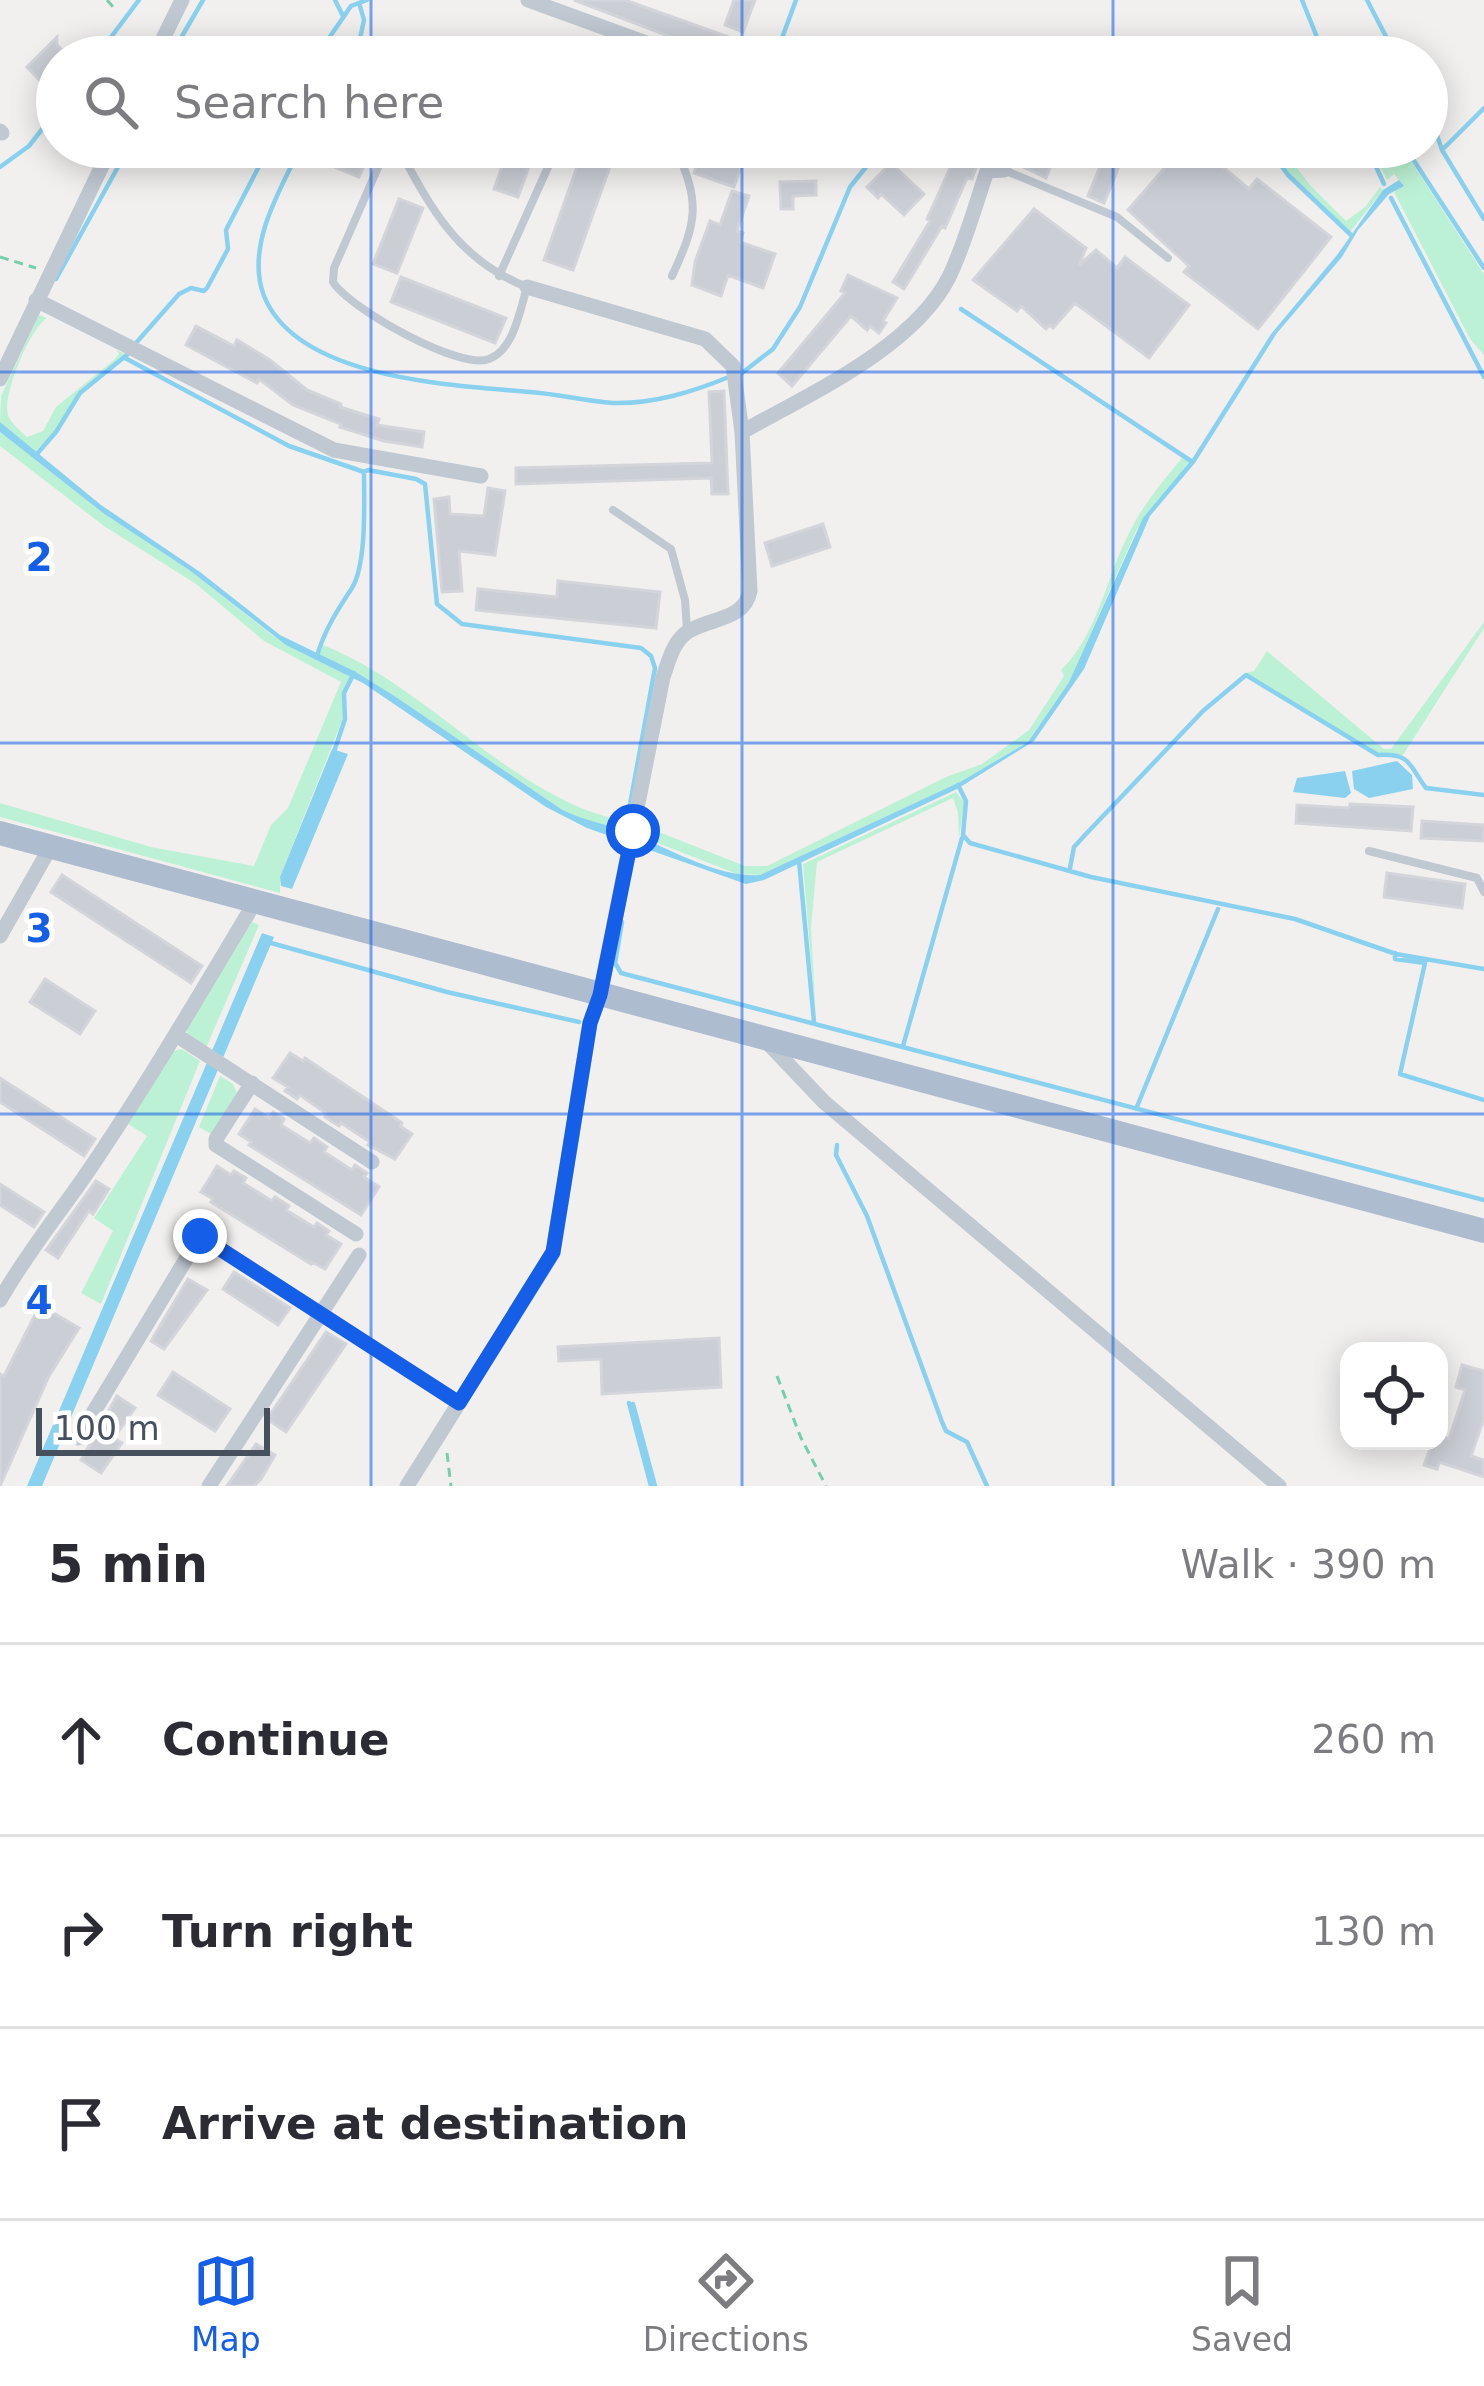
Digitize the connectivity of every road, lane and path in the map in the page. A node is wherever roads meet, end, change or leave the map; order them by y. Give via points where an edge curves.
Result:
1 (107, 0) edge
2 (182, 0) edge
3 (527, 0) edge
4 (114, 8) dead end
5 (164, 36) edge
6 (627, 36) edge
7 (101, 168) edge
8 (378, 168) edge
9 (409, 168) edge
10 (548, 168) edge
11 (685, 168) edge
12 (1004, 170) joint
13 (0, 257) edge
14 (1168, 258) dead end
15 (50, 272) junction
16 (499, 276) junction
17 (672, 276) dead end
18 (527, 287) junction
19 (35, 300) junction
20 (0, 379) edge
21 (742, 432) junction
22 (481, 476) dead end
23 (613, 509) dead end
24 (688, 632) junction
25 (0, 833) edge
26 (50, 848) junction
27 (1369, 851) dead end
28 (1484, 892) edge
29 (255, 902) junction
30 (0, 936) edge
31 (600, 995) junction
32 (176, 1035) junction
33 (764, 1039) junction
34 (252, 1083) junction
35 (372, 1162) dead end
36 (1484, 1231) edge
37 (356, 1234) dead end
38 (359, 1255) dead end
39 (0, 1300) edge
40 (321, 1314) junction
41 (777, 1376) dead end
42 (459, 1403) junction
43 (78, 1438) dead end
44 (447, 1453) dead end
45 (209, 1486) edge
46 (407, 1486) edge
47 (451, 1486) edge
48 (826, 1486) edge
49 (1279, 1486) edge

1 - 4 path
2 - 5 street
3 - 6 street
7 - 15 street
8 - 18 lane via 334,268 338,291 380,321 474,362 503,349
9 - 16 lane via 437,219
10 - 16 lane
11 - 17 lane via 693,232
12 - 14 lane via 1117,217
12 - 21 street via 987,171 951,274 926,308 887,345
13 - 15 path
15 - 19 street
16 - 18 lane
18 - 21 street via 717,347 733,366
19 - 20 street
19 - 22 street via 334,451
21 - 24 street via 748,602
23 - 24 lane via 670,549
24 - 31 street via 663,677
25 - 26 main road
26 - 29 main road
26 - 30 street
27 - 28 lane via 1478,878
29 - 31 main road
29 - 32 street
31 - 33 main road
31 - 42 street via 553,1252
32 - 34 street
32 - 39 street
33 - 36 main road
33 - 49 street via 824,1102
34 - 35 street
34 - 37 street via 216,1145
38 - 40 street
40 - 42 street
40 - 43 street via 200,1236
40 - 45 street
41 - 48 path
42 - 46 street
44 - 47 path

